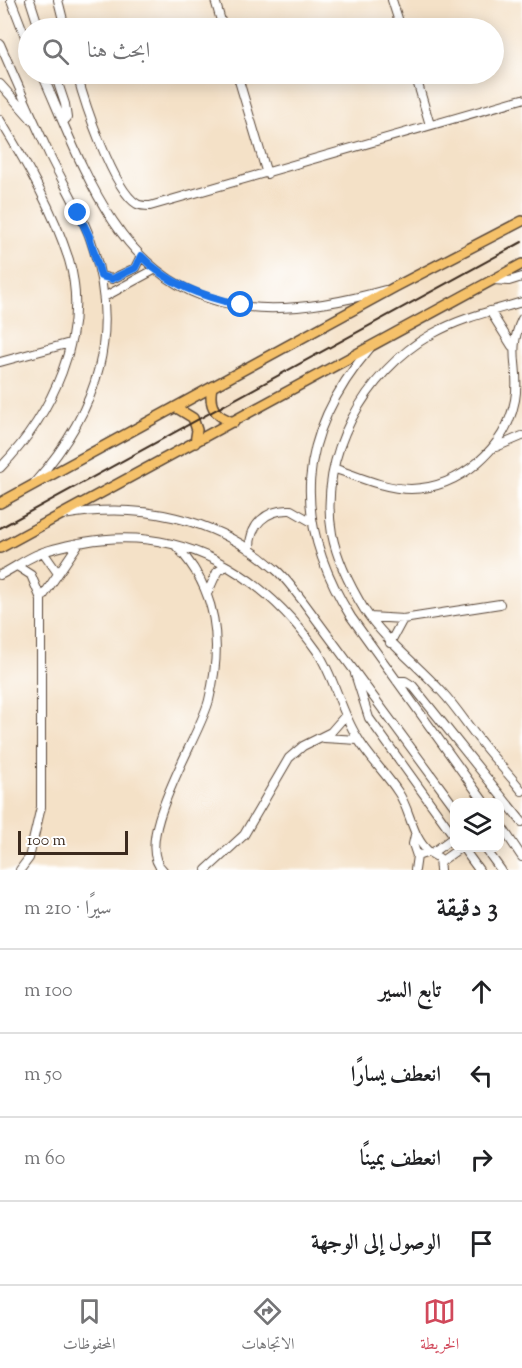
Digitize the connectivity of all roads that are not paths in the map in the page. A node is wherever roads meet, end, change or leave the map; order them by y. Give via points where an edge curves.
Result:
1 (11, 0) edge
2 (30, 0) edge
3 (58, 0) edge
4 (215, 0) edge
5 (392, 0) edge
6 (18, 18) edge
7 (36, 18) edge
8 (62, 18) edge
9 (220, 18) edge
10 (398, 18) edge
11 (0, 44) edge
12 (0, 84) edge
13 (46, 84) edge
14 (58, 84) edge
15 (81, 84) edge
16 (240, 84) edge
17 (418, 84) edge
18 (522, 99) edge
19 (0, 120) edge
20 (63, 121) junction
21 (35, 122) junction
22 (430, 125) junction
23 (267, 174) junction
24 (522, 221) edge
25 (141, 256) junction
26 (522, 264) edge
27 (154, 270) junction
28 (101, 276) junction
29 (522, 277) edge
30 (493, 280) junction
31 (395, 287) junction
32 (104, 297) junction
33 (522, 302) edge
34 (490, 311) junction
35 (522, 319) edge
36 (70, 343) junction
37 (512, 346) junction
38 (370, 348) junction
39 (0, 362) edge
40 (516, 380) junction
41 (212, 387) junction
42 (522, 390) edge
43 (175, 407) junction
44 (234, 422) junction
45 (522, 436) edge
46 (195, 443) junction
47 (490, 450) junction
48 (0, 468) edge
49 (336, 470) junction
50 (32, 486) junction
51 (0, 503) edge
52 (62, 515) junction
53 (312, 522) junction
54 (79, 543) junction
55 (176, 545) junction
56 (0, 548) edge
57 (250, 550) junction
58 (198, 551) junction
59 (43, 552) junction
60 (189, 561) junction
61 (16, 566) junction
62 (226, 566) junction
63 (57, 572) junction
64 (0, 575) edge
65 (51, 581) junction
66 (36, 583) junction
67 (208, 592) junction
68 (40, 599) junction
69 (500, 604) dead end
70 (370, 617) junction
71 (403, 619) junction
72 (390, 643) junction
73 (354, 670) junction
74 (397, 681) junction
75 (345, 716) junction
76 (320, 738) junction
77 (358, 740) junction
78 (518, 784) edge
79 (522, 791) edge
80 (481, 798) edge
81 (450, 801) edge
82 (522, 822) edge
83 (504, 830) edge
84 (450, 831) edge
85 (416, 835) junction
86 (450, 840) edge
87 (430, 852) junction
88 (458, 852) edge
89 (465, 852) edge
90 (488, 852) edge
91 (417, 856) junction
92 (522, 857) edge
93 (441, 867) edge
94 (414, 869) edge
95 (20, 870) edge
96 (163, 870) edge
97 (206, 870) edge
98 (479, 870) edge
99 (501, 870) edge

1 - 6 street
2 - 7 street
3 - 8 street
4 - 9 street
5 - 10 street
11 - 21 street
12 - 21 street
13 - 20 street
14 - 20 street via 67,111
15 - 23 street via 104,148 120,182 136,203 150,206
16 - 23 street
17 - 22 street
18 - 22 street
19 - 36 street via 34,177 69,262 74,291
20 - 25 street via 111,220
21 - 28 street via 89,236
22 - 23 street
24 - 31 main road
25 - 27 street
25 - 28 street via 135,268 112,279
26 - 30 main road
27 - 31 street via 213,299 269,309 326,305
27 - 32 street
28 - 32 street
29 - 30 street
30 - 38 main road
31 - 41 main road
32 - 50 street via 106,333 96,381 76,427
33 - 34 street
34 - 37 street
34 - 49 street via 433,334 394,362 351,420
35 - 37 street
36 - 39 street
36 - 48 street via 51,398 24,442
37 - 40 street
38 - 44 main road
38 - 53 street via 337,393 323,423 309,490
40 - 42 street
40 - 47 street via 510,417
41 - 43 main road
41 - 44 main road via 212,408 222,418
43 - 46 main road via 193,418 197,430
43 - 50 main road
44 - 46 main road
45 - 47 street
46 - 52 main road
47 - 49 street via 470,469 431,487 389,487
49 - 70 street via 330,511 332,533 345,574
50 - 51 main road
52 - 56 main road
52 - 57 street via 123,510 165,514 205,526
53 - 57 street via 291,510 267,515 251,534
53 - 74 street via 319,555 332,586
54 - 55 street via 127,538
54 - 59 street
54 - 63 street
55 - 58 street
55 - 60 street
57 - 73 street via 276,569 296,592
58 - 60 street
58 - 62 street
59 - 61 street
59 - 63 street
60 - 67 street
61 - 64 street
61 - 66 street
62 - 67 street via 217,572
62 - 75 street via 278,602 316,650 334,683
63 - 65 street
65 - 66 street
65 - 68 street
66 - 68 street
67 - 96 street via 214,619 214,674 200,728 167,795 154,841 153,854
68 - 95 street via 41,807 29,858
69 - 71 street
70 - 71 street
70 - 72 street
71 - 72 street
72 - 78 street via 450,700
73 - 81 street
73 - 84 street via 369,718
74 - 80 street
74 - 82 street via 413,686
75 - 76 street via 336,728
75 - 77 street
76 - 77 street
76 - 97 street via 289,758 244,835
77 - 85 street via 398,790
78 - 79 street
83 - 92 street
85 - 87 street
85 - 91 street via 413,844
86 - 87 street
87 - 91 street
87 - 93 street
88 - 93 street
89 - 98 street
90 - 99 street
91 - 94 street

